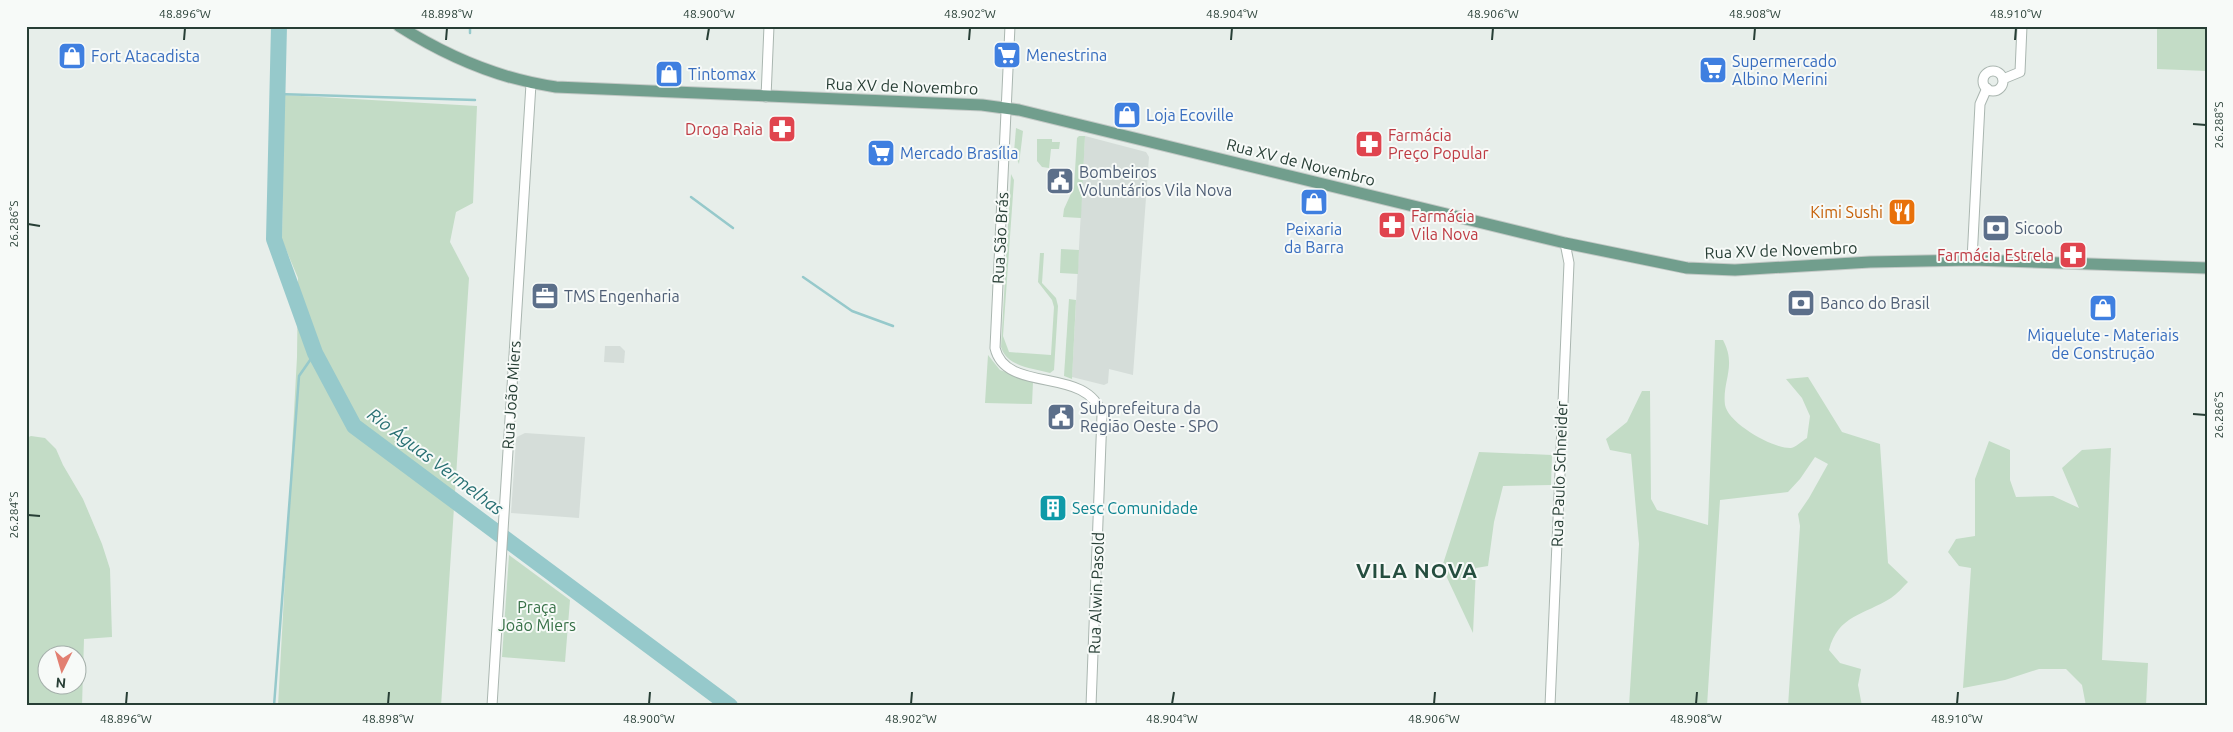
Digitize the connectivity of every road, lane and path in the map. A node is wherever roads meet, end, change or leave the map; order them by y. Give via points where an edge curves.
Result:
1 (399, 26) edge
2 (769, 26) edge
3 (1010, 26) edge
4 (2022, 26) edge
5 (2003, 79) junction
6 (531, 84) junction
7 (1987, 88) junction
8 (766, 97) junction
9 (1007, 107) junction
10 (1565, 243) junction
11 (1972, 260) junction
12 (2207, 268) edge
13 (1004, 366) joint
14 (492, 706) edge
15 (1091, 706) edge
16 (1550, 706) edge

1 - 6 main road, Rua XV de Novembro via 476,67
2 - 8 street
3 - 9 street, Rua São Brás
4 - 5 street via 2020,72
5 - 7 street via 1997,89
5 - 7 street via 1996,71 1988,72 1983,80
6 - 8 main road, Rua XV de Novembro
6 - 14 street, Rua João Miers
7 - 11 street via 1980,104
8 - 9 main road, Rua XV de Novembro
9 - 10 main road, Rua XV de Novembro
9 - 13 street, Rua São Brás via 994,340 996,356
10 - 11 main road, Rua XV de Novembro via 1708,270
10 - 16 street, Rua Paulo Schneider via 1569,263
11 - 12 main road, Rua XV de Novembro
13 - 15 street, Rua Alwin Pasold via 1088,393 1100,406

